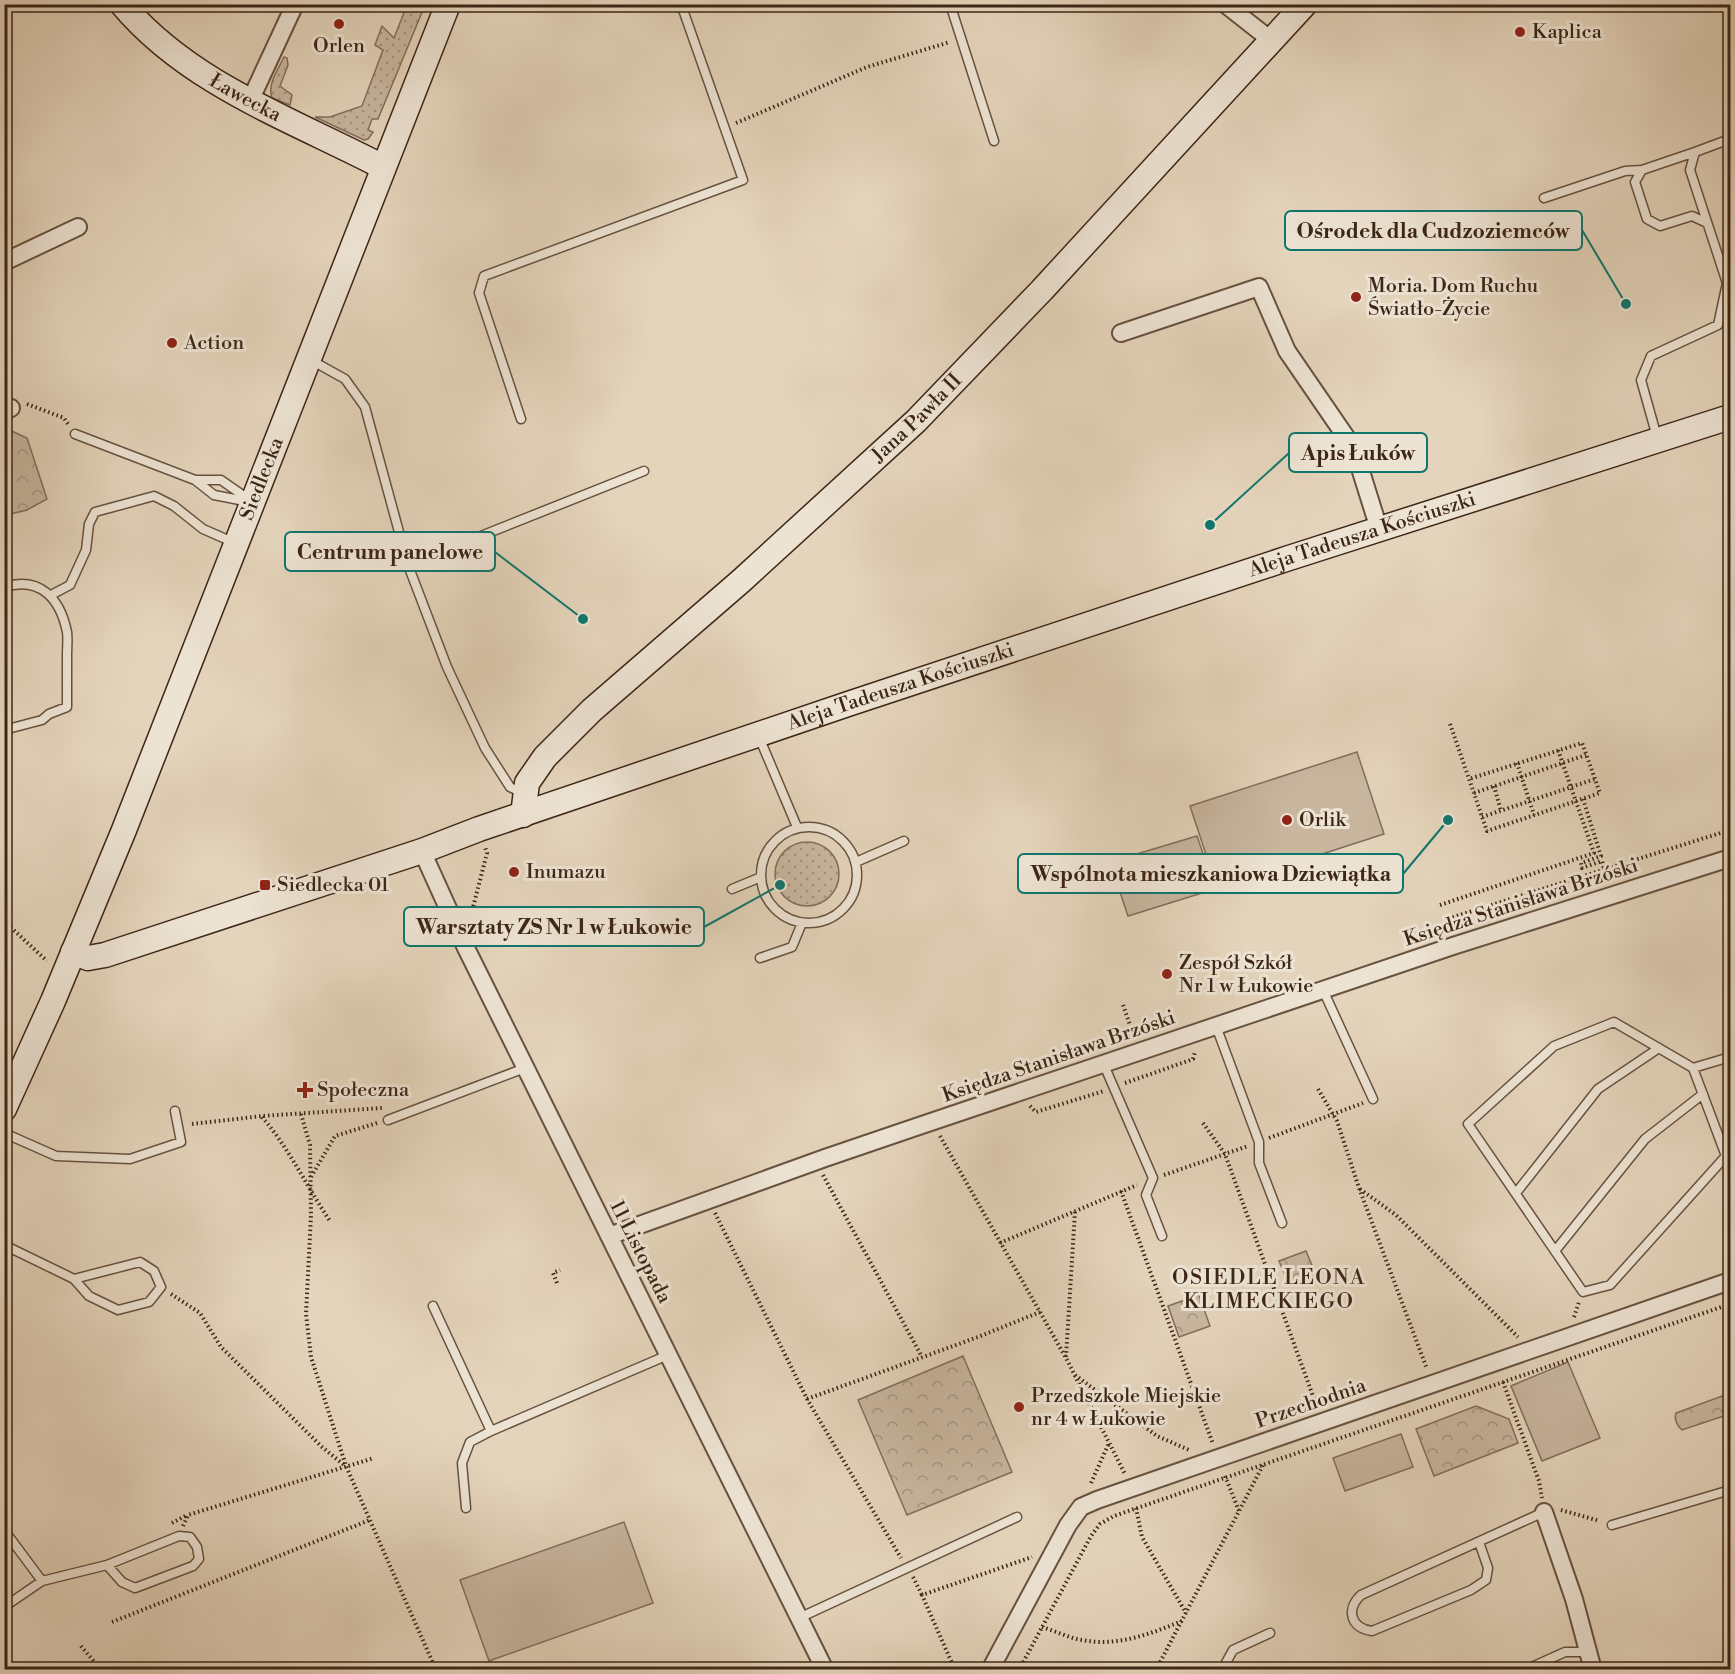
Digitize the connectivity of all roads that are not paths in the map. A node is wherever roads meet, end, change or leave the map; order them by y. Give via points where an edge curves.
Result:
1 (122, 4) edge
2 (295, 4) edge
3 (448, 4) edge
4 (681, 4) edge
5 (950, 4) edge
6 (1225, 4) edge
7 (1305, 4) edge
8 (1272, 41) junction
9 (250, 101) junction
10 (1731, 139) edge
11 (994, 141) dead end
12 (1695, 152) junction
13 (1677, 158) junction
14 (383, 167) junction
15 (1642, 170) junction
16 (1690, 170) junction
17 (1544, 198) dead end
18 (1701, 204) junction
19 (1692, 216) junction
20 (1707, 223) junction
21 (78, 227) dead end
22 (4, 262) edge
23 (1121, 333) dead end
24 (309, 359) junction
25 (1731, 417) edge
26 (521, 419) dead end
27 (75, 434) road end
28 (1658, 440) junction
29 (644, 471) dead end
30 (195, 480) junction
31 (253, 502) junction
32 (1379, 529) junction
33 (236, 543) junction
34 (408, 565) junction
35 (4, 587) edge
36 (51, 595) junction
37 (4, 730) edge
38 (759, 735) junction
39 (524, 805) junction
40 (797, 828) junction
41 (904, 841) dead end
42 (422, 851) junction
43 (1731, 858) edge
44 (856, 862) junction
45 (761, 877) junction
46 (732, 889) dead end
47 (802, 923) junction
48 (73, 952) junction
49 (760, 958) dead end
50 (1323, 990) junction
51 (1216, 1026) junction
52 (1659, 1048) junction
53 (1731, 1057) edge
54 (1104, 1065) junction
55 (525, 1068) junction
56 (1693, 1068) junction
57 (1703, 1094) junction
58 (1373, 1100) road end
59 (4, 1109) edge
60 (175, 1111) dead end
61 (388, 1120) road end
62 (4, 1133) edge
63 (1516, 1193) junction
64 (1282, 1223) dead end
65 (609, 1236) junction
66 (1162, 1236) dead end
67 (4, 1245) edge
68 (1555, 1251) junction
69 (74, 1279) junction
70 (1731, 1281) edge
71 (433, 1306) dead end
72 (668, 1355) junction
73 (492, 1431) junction
74 (1731, 1490) edge
75 (466, 1508) dead end
76 (1544, 1512) joint
77 (1017, 1517) dead end
78 (1612, 1525) road end
79 (4, 1530) edge
80 (1479, 1542) junction
81 (106, 1565) junction
82 (42, 1581) junction
83 (4, 1607) edge
84 (799, 1618) junction
85 (1270, 1633) dead end
86 (1587, 1652) junction
87 (825, 1670) edge
88 (990, 1670) edge
89 (1222, 1670) edge
90 (1525, 1670) edge
91 (1593, 1670) edge

1 - 9 street, Ławecka via 181,58
2 - 9 street
3 - 14 street, Siedlecka
4 - 26 lane via 743,180 484,276 479,293
5 - 11 lane
6 - 8 street
7 - 8 street, Jana Pawła II
8 - 39 street, Jana Pawła II via 924,413 802,527 592,710 545,757 527,783
9 - 14 street, Ławecka
10 - 12 lane
12 - 13 lane
12 - 16 lane
13 - 15 lane
13 - 16 lane
14 - 24 street, Siedlecka
15 - 17 lane via 1625,171
15 - 19 lane via 1635,182 1647,219 1660,226
16 - 18 lane
18 - 19 lane
18 - 20 lane
19 - 20 lane
20 - 28 lane via 1727,283 1718,325 1651,356 1641,380
21 - 22 street
23 - 32 street via 1259,287 1287,351 1346,437
24 - 31 street, Siedlecka
24 - 34 lane via 345,379 365,407
25 - 28 street, Aleja Tadeusza Kościuszki
27 - 30 lane
28 - 32 street, Aleja Tadeusza Kościuszki
29 - 34 lane
30 - 31 lane via 214,495
30 - 31 lane via 221,480
31 - 33 street, Siedlecka
32 - 38 street, Aleja Tadeusza Kościuszki
33 - 36 lane via 203,529 154,496 95,512 89,524 86,550 70,585
33 - 48 street, Siedlecka
34 - 39 lane via 447,667 485,748
35 - 36 lane via 33,585
36 - 37 lane via 67,633 67,707 42,720
38 - 39 street, Aleja Tadeusza Kościuszki
38 - 40 lane
39 - 42 street, Aleja Tadeusza Kościuszki via 479,829
40 - 44 lane via 822,828 829,832 843,841
40 - 45 lane via 780,836 767,849
41 - 44 lane
42 - 48 street, Aleja Tadeusza Kościuszki via 105,955 88,958
42 - 55 street, 11 Listopada
43 - 50 street, Księdza Stanisława Brzóski
44 - 47 lane via 857,881 851,899 838,913 821,922
45 - 46 lane
45 - 47 lane via 770,904 784,916
47 - 49 lane via 792,947
48 - 59 street, Siedlecka
50 - 51 street, Księdza Stanisława Brzóski
50 - 58 lane
51 - 54 street, Księdza Stanisława Brzóski
51 - 64 lane via 1259,1142 1259,1163
52 - 56 lane
52 - 63 lane via 1598,1089
52 - 63 lane via 1614,1022 1554,1046 1468,1124
53 - 56 lane
54 - 65 street, Księdza Stanisława Brzóski via 825,1158
54 - 66 lane via 1153,1179 1146,1195
55 - 61 lane
55 - 65 street, 11 Listopada
56 - 57 lane
57 - 68 lane via 1645,1139
57 - 68 lane via 1726,1156 1610,1285 1583,1292
60 - 62 lane via 181,1142 130,1159 56,1156
63 - 68 lane
65 - 72 street, 11 Listopada
67 - 69 lane
69 - 69 lane via 89,1296 118,1310 149,1302 161,1287 154,1271 140,1262
70 - 88 street, Przechodnia via 1081,1507
71 - 73 lane
72 - 73 lane
72 - 84 street, 11 Listopada
73 - 75 lane via 470,1442 462,1463
74 - 78 lane
76 - 80 lane
76 - 86 street via 1574,1599
77 - 84 lane
79 - 82 lane
80 - 80 lane via 1488,1568 1486,1580 1471,1590 1372,1631 1363,1630 1355,1622 1351,1609 1361,1595
81 - 81 lane via 179,1536 190,1537 199,1559 193,1566 135,1588 122,1582
81 - 82 lane
82 - 83 lane
84 - 87 street, 11 Listopada
85 - 89 lane via 1233,1650
86 - 90 lane via 1565,1652
86 - 91 street

